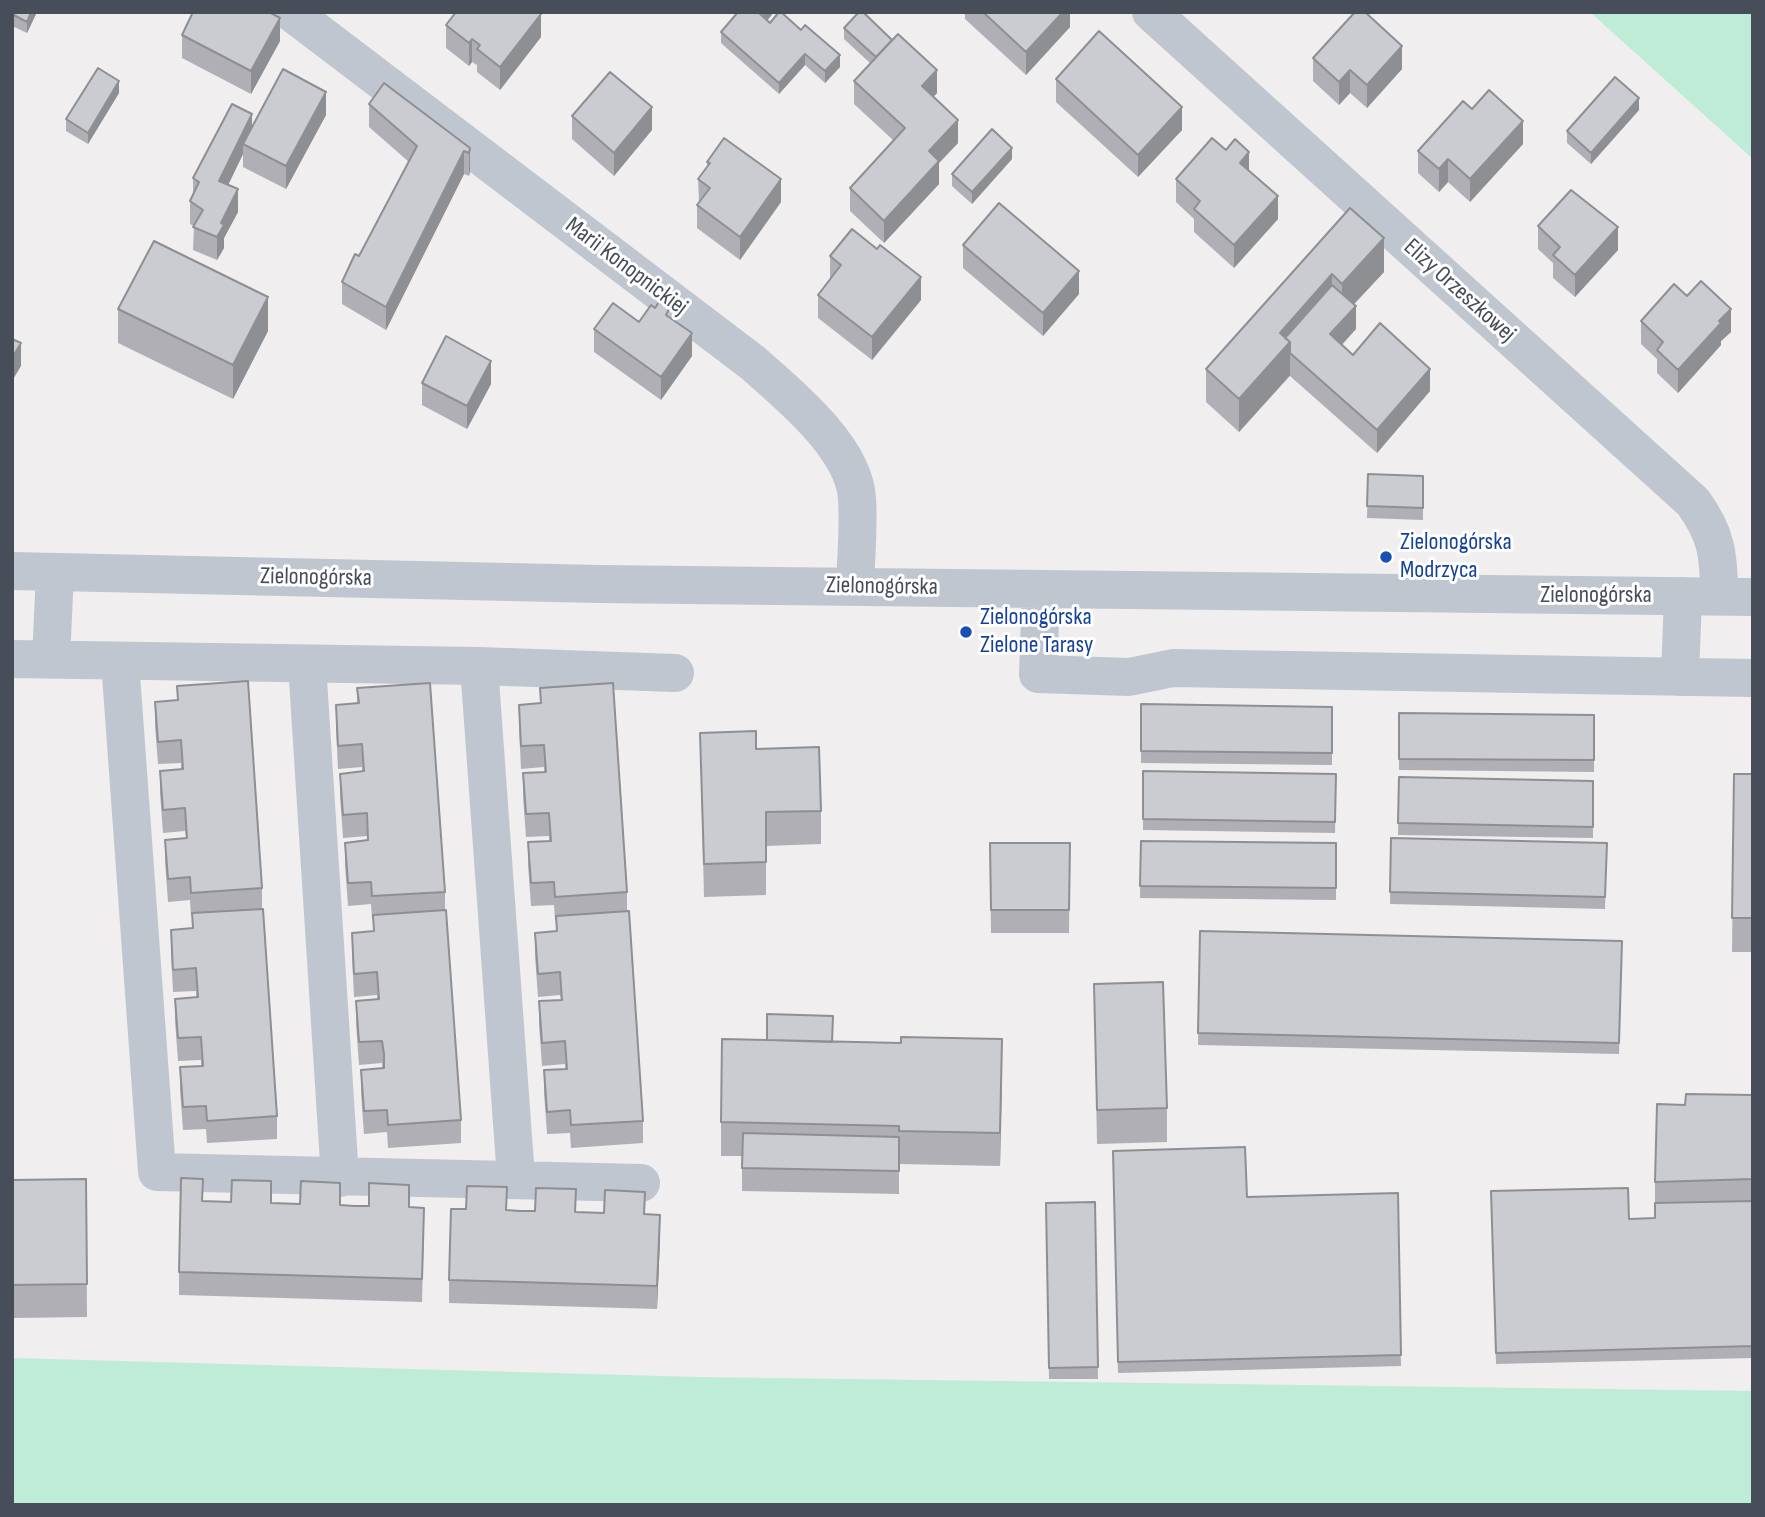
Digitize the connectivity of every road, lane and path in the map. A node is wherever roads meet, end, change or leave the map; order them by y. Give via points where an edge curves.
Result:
1 (291, 12) edge
2 (1152, 12) edge
3 (12, 572) edge
4 (55, 572) junction
5 (855, 586) junction
6 (1041, 589) junction
7 (1718, 596) edge
8 (12, 659) edge
9 (51, 660) junction
10 (120, 661) junction
11 (307, 664) junction
12 (478, 666) junction
13 (675, 673) dead end
14 (1680, 677) junction
15 (1753, 678) edge
16 (340, 1178) junction
17 (516, 1178) junction
18 (641, 1182) dead end

1 - 5 street, Marii Konopnickiej via 753,363 811,415 831,440 857,496
2 - 7 street, Elizy Orzeszkowej via 1693,502 1709,525 1718,556
3 - 4 street, Zielonogórska
4 - 5 street, Zielonogórska
4 - 9 street
5 - 6 street, Zielonogórska
6 - 7 street, Zielonogórska
6 - 14 street via 1038,674 1129,677 1173,668
7 - 14 street, Elizy Orzeszkowej
8 - 9 street
9 - 10 street
10 - 11 street
10 - 16 street via 157,1172
11 - 12 street
11 - 16 street
12 - 13 street
12 - 17 street
14 - 15 street
16 - 17 street
17 - 18 street

